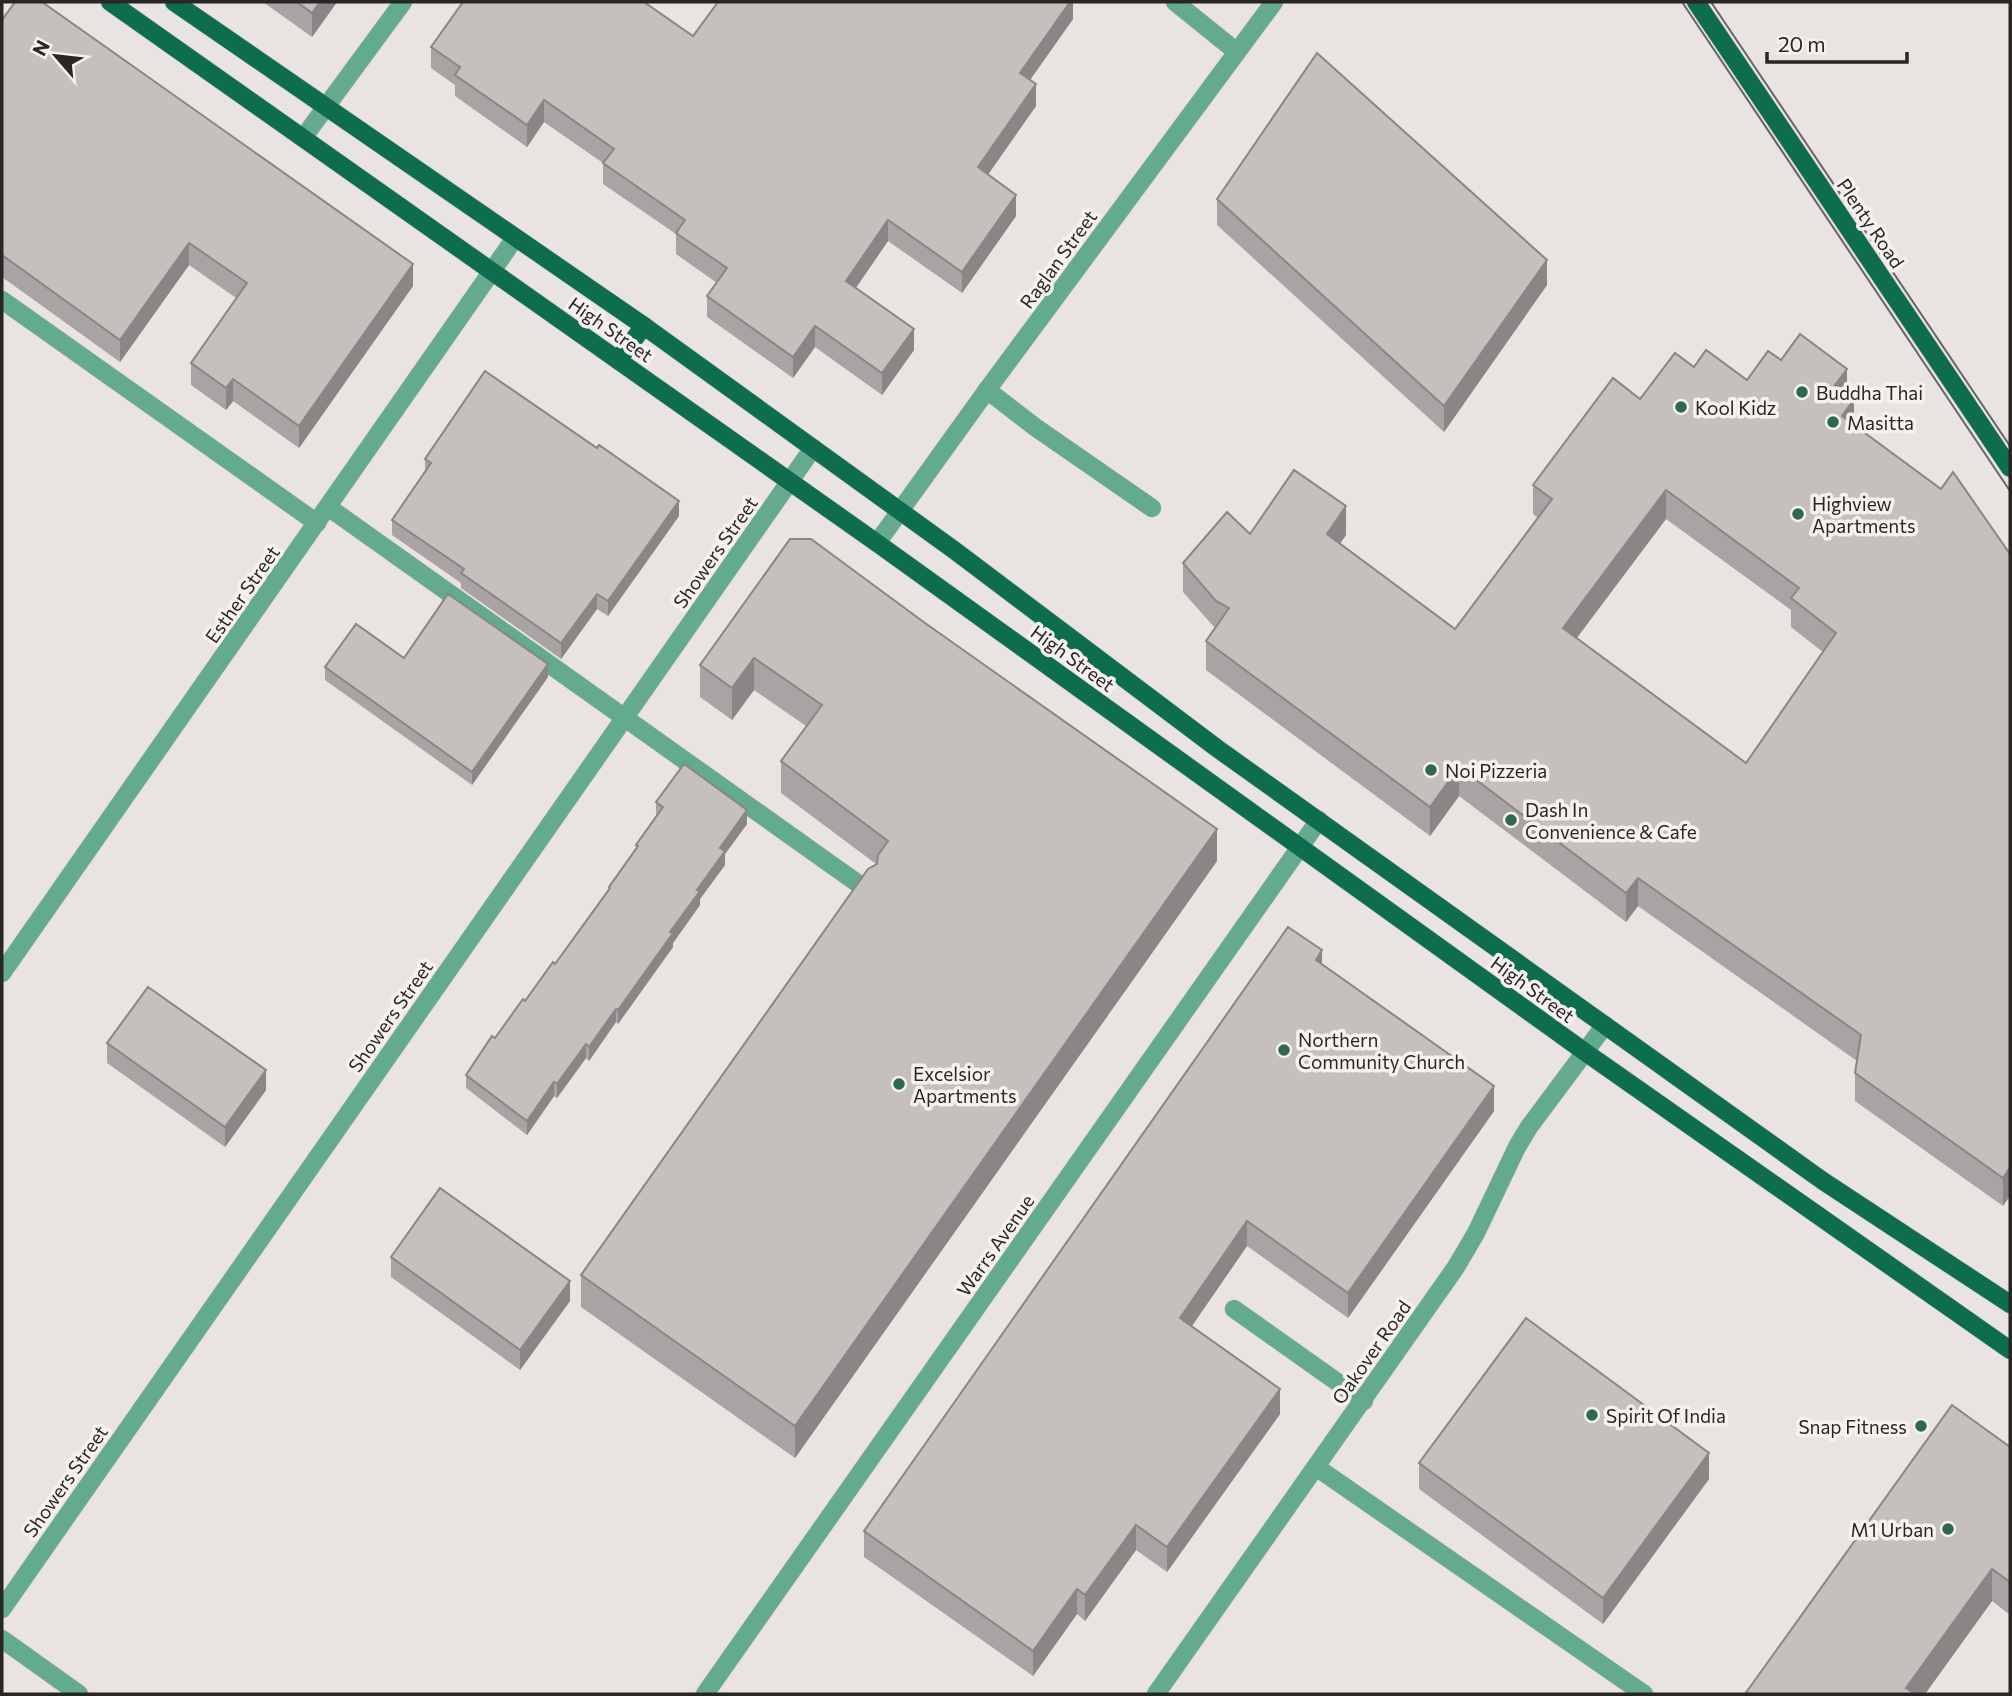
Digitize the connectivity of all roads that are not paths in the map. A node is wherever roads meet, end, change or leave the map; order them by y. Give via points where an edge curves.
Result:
1 (110, 2) edge
2 (174, 2) edge
3 (403, 2) edge
4 (1175, 2) edge
5 (1274, 2) edge
6 (1696, 2) edge
7 (1237, 52) junction
8 (326, 107) junction
9 (303, 138) junction
10 (515, 238) junction
11 (490, 271) junction
12 (2, 300) edge
13 (644, 326) junction
14 (618, 360) junction
15 (988, 390) junction
16 (813, 449) junction
17 (2010, 468) edge
18 (789, 481) junction
19 (328, 507) junction
20 (1152, 508) dead end
21 (899, 511) junction
22 (317, 523) junction
23 (877, 543) junction
24 (624, 718) junction
25 (1319, 820) junction
26 (1300, 846) junction
27 (867, 890) edge
28 (1421, 894) junction
29 (1402, 920) junction
30 (2, 973) edge
31 (1605, 1025) junction
32 (1585, 1052) junction
33 (1823, 1181) junction
34 (1805, 1206) junction
35 (2010, 1304) edge
36 (1234, 1309) dead end
37 (2010, 1350) edge
38 (1363, 1401) junction
39 (1316, 1467) junction
40 (2, 1609) edge
41 (2, 1639) edge
42 (79, 1694) edge
43 (705, 1694) edge
44 (1156, 1694) edge
45 (1644, 1694) edge

1 - 9 main road, High Street
2 - 8 main road, High Street
3 - 8 street
4 - 7 street
5 - 7 street, Raglan Street
6 - 17 main road, Plenty Road
7 - 15 street, Raglan Street
8 - 9 street
8 - 10 main road, High Street
9 - 11 main road, High Street
10 - 11 street, Esther Street
10 - 13 main road, High Street
11 - 14 main road, High Street
11 - 19 street, Esther Street
12 - 22 street
13 - 14 main road
13 - 16 main road, High Street
14 - 18 main road, High Street
15 - 20 street
15 - 21 street, Raglan Street
16 - 18 street, Showers Street
16 - 21 main road, High Street
18 - 23 main road, High Street
18 - 24 street, Showers Street
19 - 22 street, Esther Street
19 - 24 street
21 - 23 street, Raglan Street
21 - 25 main road, High Street
22 - 30 street, Esther Street
23 - 26 main road, High Street
24 - 27 street
24 - 40 street, Showers Street
25 - 26 street, Warrs Avenue
25 - 28 main road, High Street
26 - 29 main road, High Street
26 - 43 street, Warrs Avenue
28 - 29 main road
28 - 31 main road, High Street
29 - 32 main road, High Street
31 - 32 street, Oakover Road
31 - 33 main road, High Street
32 - 34 main road, High Street
32 - 38 street, Oakover Road via 1529,1127 1456,1267
33 - 34 main road
33 - 35 main road, High Street
34 - 37 main road, High Street
36 - 38 street
38 - 39 street, Oakover Road
39 - 44 street, Oakover Road
39 - 45 street
41 - 42 street

